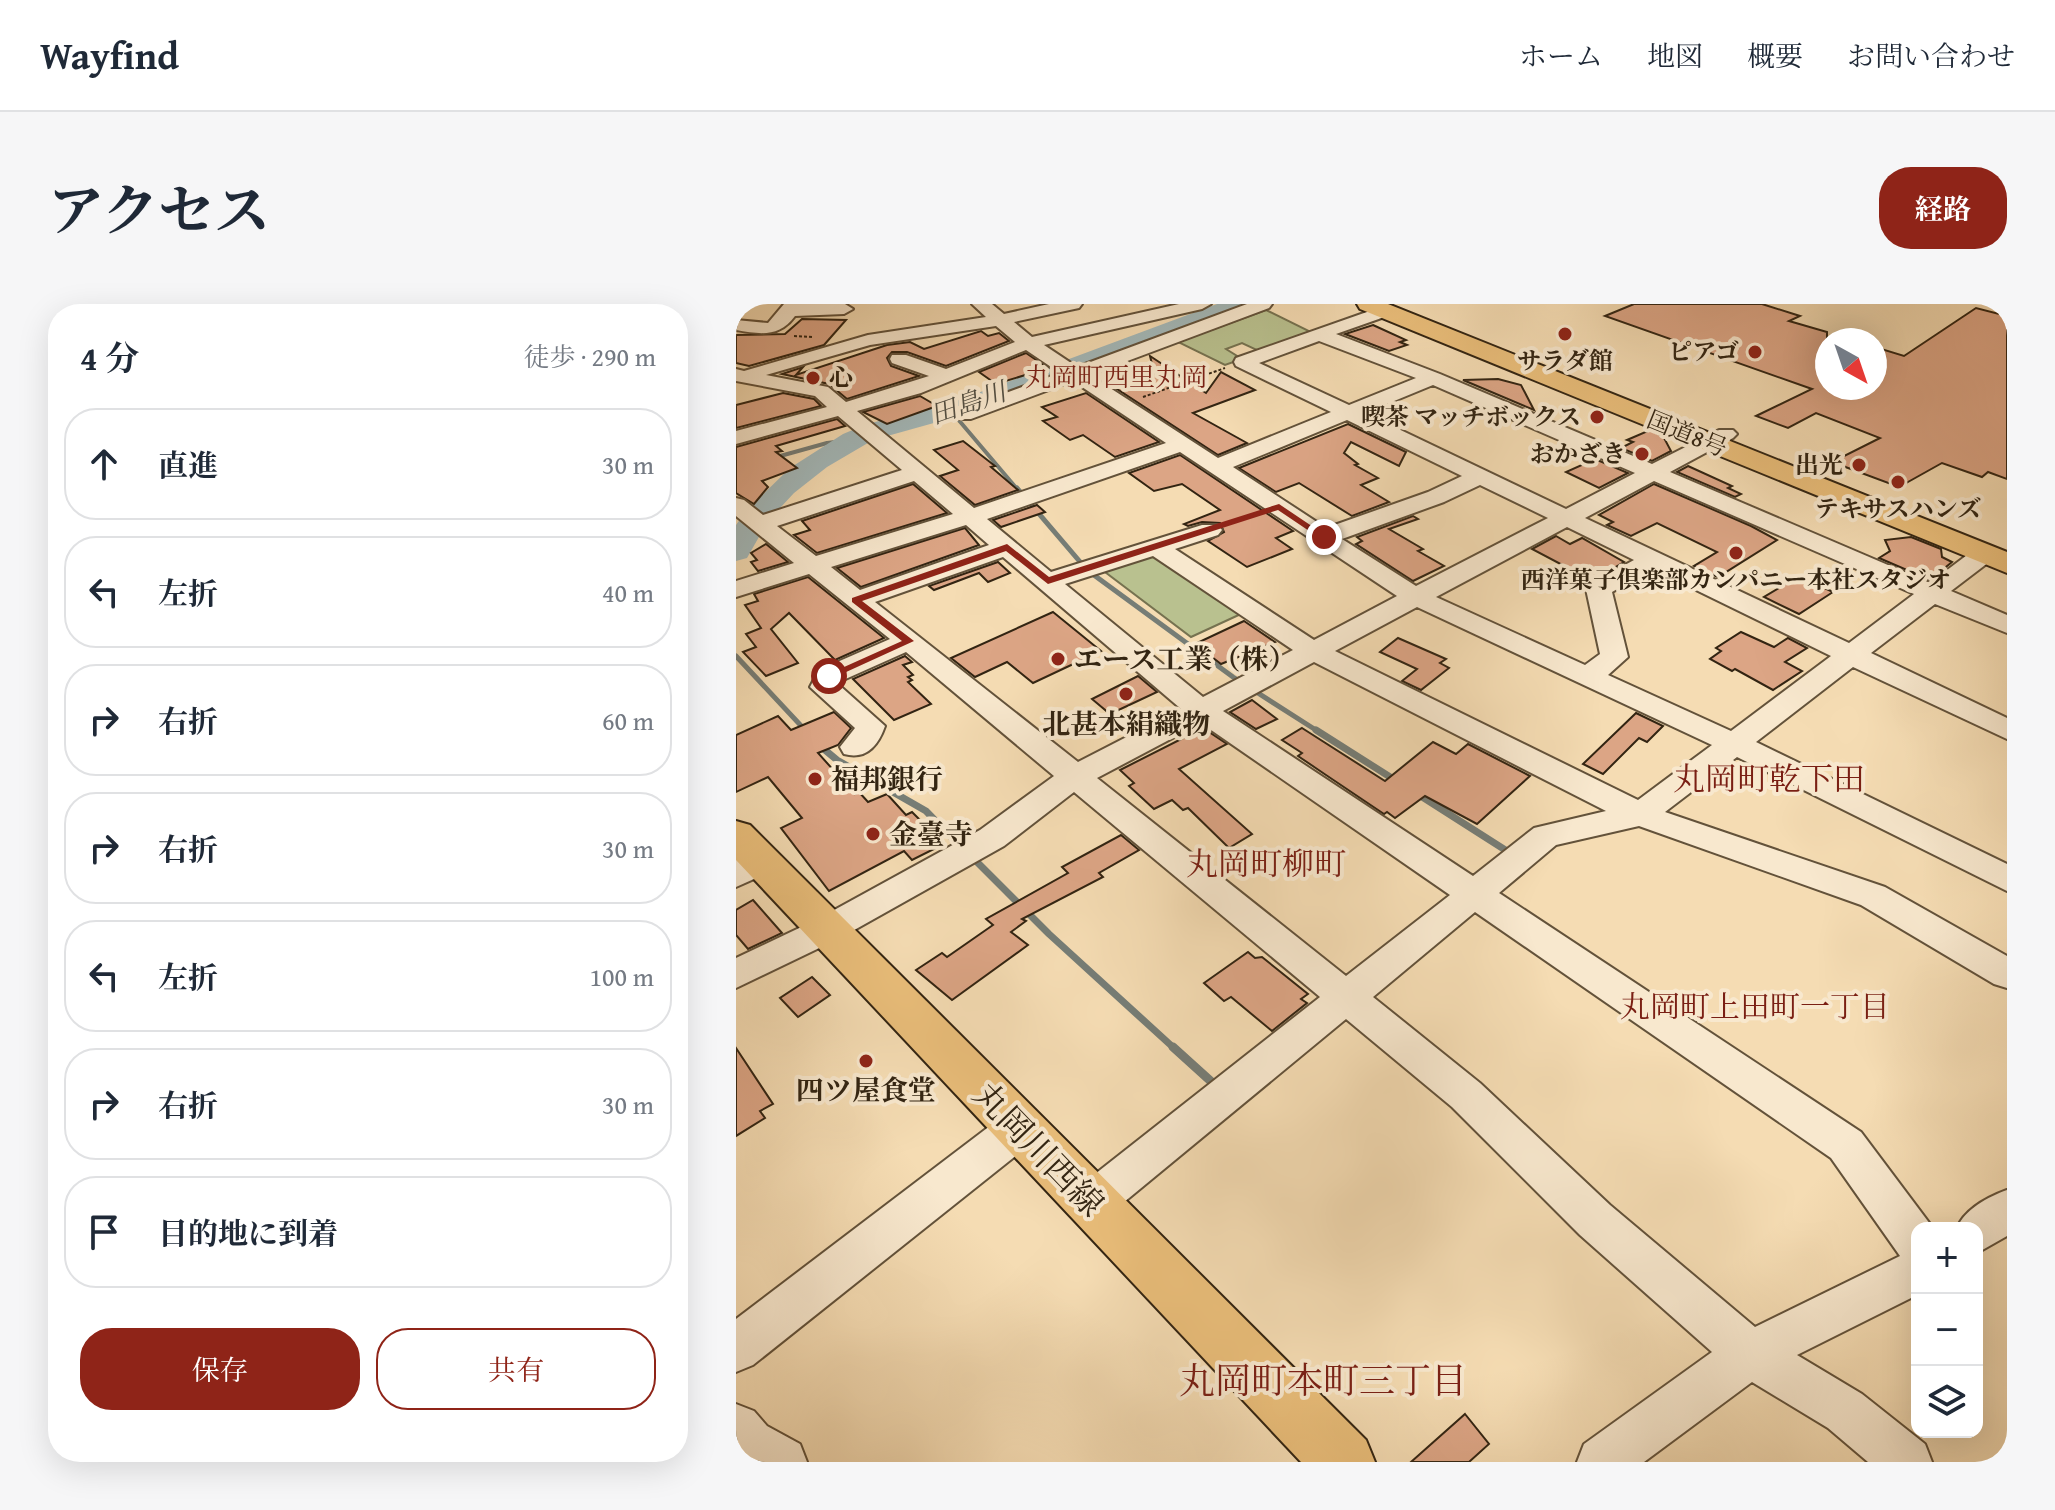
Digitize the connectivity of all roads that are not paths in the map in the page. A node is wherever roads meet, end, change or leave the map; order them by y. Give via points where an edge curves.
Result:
1 (981, 304) edge
2 (1073, 304) edge
3 (1202, 304) edge
4 (1224, 304) edge
5 (1263, 304) edge
6 (1390, 306) edge
7 (845, 307) edge
8 (791, 308) edge
9 (1000, 320) junction
10 (736, 325) edge
11 (1319, 334) junction
12 (875, 339) junction
13 (1028, 343) junction
14 (899, 359) dead end
15 (1068, 369) junction
16 (737, 376) edge
17 (946, 376) junction
18 (1433, 378) junction
19 (1324, 401) junction
20 (961, 408) dead end
21 (843, 409) junction
22 (1348, 413) junction
23 (1280, 417) dead end
24 (736, 438) edge
25 (1222, 439) dead end
26 (1718, 439) junction
27 (1188, 447) junction
28 (1217, 466) junction
29 (918, 472) junction
30 (1652, 473) junction
31 (1479, 477) junction
32 (750, 516) edge
33 (970, 517) junction
34 (1566, 519) junction
35 (1210, 530) road end
36 (1324, 537) junction
37 (1007, 547) junction
38 (1156, 547) junction
39 (2001, 547) edge
40 (1652, 560) junction
41 (809, 565) junction
42 (1048, 581) junction
43 (736, 589) edge
44 (1932, 591) junction
45 (1415, 597) junction
46 (855, 600) junction
47 (2007, 625) edge
48 (909, 641) junction
49 (1313, 651) junction
50 (1851, 656) junction
51 (1589, 675) junction
52 (1202, 709) junction
53 (2007, 730) edge
54 (1735, 744) junction
55 (855, 747) dead end
56 (1074, 777) junction
57 (1640, 815) junction
58 (745, 858) edge
59 (2007, 879) edge
60 (1475, 893) junction
61 (828, 929) junction
62 (736, 974) edge
63 (2007, 974) edge
64 (1345, 999) junction
65 (1018, 1129) junction
66 (1091, 1203) junction
67 (2007, 1210) edge
68 (1983, 1228) edge
69 (1911, 1235) edge
70 (1911, 1274) edge
71 (740, 1337) edge
72 (1750, 1354) junction
73 (736, 1429) edge
74 (782, 1462) edge
75 (1344, 1462) edge
76 (1602, 1462) edge
77 (1907, 1462) edge

1 - 9 street
2 - 9 street
3 - 13 street
4 - 15 street
5 - 15 street
6 - 11 street
6 - 26 highway, 国道8号
7 - 8 street
7 - 12 street
8 - 10 street via 776,327
9 - 12 street
9 - 13 street
11 - 18 street
11 - 19 street via 1243,362
12 - 16 street
13 - 15 street
13 - 17 street
14 - 17 street
15 - 20 street
15 - 27 street
16 - 21 street via 808,386
17 - 21 street
18 - 22 street
18 - 30 street
19 - 22 street
19 - 23 street
21 - 24 street
21 - 29 street
22 - 28 street
22 - 31 street
25 - 27 street
26 - 30 street
26 - 39 highway, 国道8号
27 - 28 street
27 - 33 street
28 - 36 street
29 - 32 street
29 - 33 street
30 - 34 street
30 - 44 street
31 - 34 street
31 - 36 street
32 - 41 street
33 - 37 street
33 - 41 street
34 - 40 street
34 - 45 street
35 - 38 street
36 - 45 street
37 - 42 street
37 - 46 street
38 - 42 street
38 - 49 street
39 - 44 street
40 - 50 street
40 - 51 street via 1599,589 1614,657
41 - 43 street
41 - 46 street
42 - 52 street
44 - 47 street
44 - 50 street
45 - 49 street
45 - 51 street
46 - 48 street
48 - 55 street via 829,676 824,687 870,726
48 - 56 street
49 - 52 street
49 - 57 street
50 - 53 street
50 - 54 street
51 - 54 street
52 - 56 street
52 - 60 street
54 - 57 street
54 - 59 street
56 - 61 street via 992,838
56 - 64 street
57 - 60 street via 1546,836
57 - 63 street via 1873,896
58 - 61 main road, 丸岡川西線
60 - 64 street
60 - 69 street via 1846,1145
61 - 62 street
61 - 65 main road, 丸岡川西線
64 - 66 street
64 - 72 street via 1466,1095 1595,1220
65 - 66 main road, 丸岡川西線
65 - 71 street
66 - 75 main road, 丸岡川西線
67 - 68 street
70 - 72 street
72 - 76 street
72 - 77 street via 1845,1411
73 - 74 street via 749,1444

